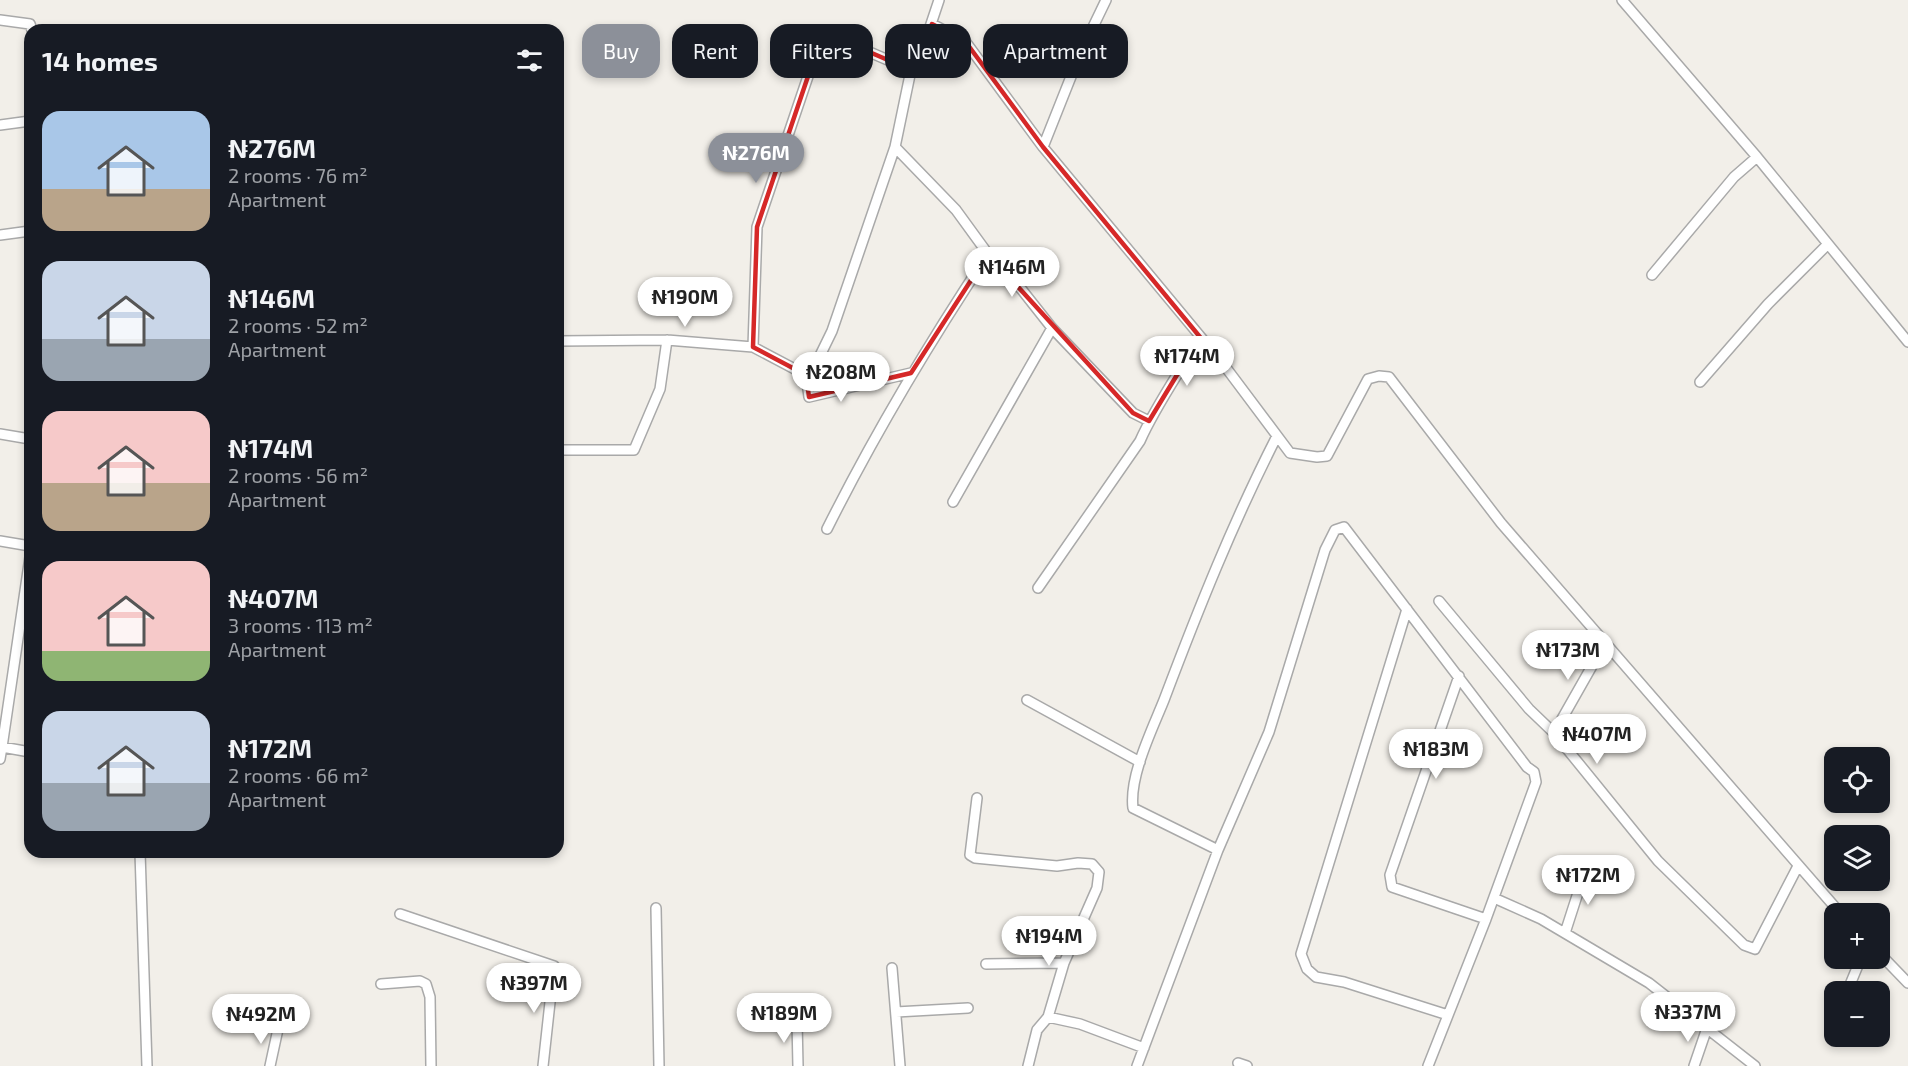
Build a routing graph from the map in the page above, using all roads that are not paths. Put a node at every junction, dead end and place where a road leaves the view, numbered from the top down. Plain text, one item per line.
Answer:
1 (939, 0) edge
2 (1106, 0) edge
3 (1622, 0) edge
4 (0, 20) edge
5 (30, 24) edge
6 (932, 24) edge
7 (971, 49) edge
8 (885, 59) edge
9 (909, 78) edge
10 (24, 123) edge
11 (0, 125) edge
12 (895, 147) junction
13 (1043, 147) junction
14 (1757, 157) junction
15 (24, 231) edge
16 (3, 233) edge
17 (1828, 244) junction
18 (988, 254) junction
19 (1652, 275) dead end
20 (1052, 328) junction
21 (1200, 337) junction
22 (564, 340) edge
23 (667, 340) junction
24 (1908, 342) edge
25 (753, 347) junction
26 (911, 373) junction
27 (806, 375) junction
28 (1700, 382) dead end
29 (1149, 421) junction
30 (0, 434) edge
31 (1277, 436) junction
32 (24, 438) edge
33 (564, 450) edge
34 (953, 502) dead end
35 (827, 529) dead end
36 (0, 541) edge
37 (24, 545) edge
38 (1038, 588) dead end
39 (24, 598) edge
40 (1439, 601) dead end
41 (1407, 609) junction
42 (1605, 643) junction
43 (1459, 676) junction
44 (1027, 700) dead end
45 (1554, 734) junction
46 (2, 747) junction
47 (24, 751) edge
48 (0, 759) edge
49 (1140, 762) junction
50 (977, 798) dead end
51 (1218, 850) junction
52 (140, 858) edge
53 (1798, 866) junction
54 (1585, 871) dead end
55 (1494, 898) junction
56 (1831, 903) edge
57 (656, 908) dead end
58 (400, 914) dead end
59 (1486, 919) junction
60 (1565, 933) junction
61 (1064, 963) junction
62 (986, 964) dead end
63 (1890, 964) edge
64 (892, 968) dead end
65 (1908, 983) edge
66 (381, 984) dead end
67 (968, 1008) dead end
68 (896, 1012) junction
69 (1448, 1015) junction
70 (1048, 1017) junction
71 (797, 1021) dead end
72 (1707, 1028) junction
73 (278, 1029) dead end
74 (1143, 1048) junction
75 (147, 1066) edge
76 (270, 1066) edge
77 (431, 1066) edge
78 (543, 1066) edge
79 (659, 1066) edge
80 (798, 1066) edge
81 (900, 1066) edge
82 (1028, 1066) edge
83 (1137, 1066) edge
84 (1428, 1066) edge
85 (1694, 1066) edge
86 (1755, 1066) edge

1 - 6 street
2 - 13 street
3 - 14 street
4 - 5 street
7 - 13 street
8 - 25 street
9 - 12 street
10 - 11 street
12 - 18 street
12 - 27 street
13 - 21 street
14 - 17 street
14 - 19 street
15 - 16 street
17 - 24 street
17 - 28 street
18 - 20 street
18 - 26 street
20 - 29 street
20 - 34 street
21 - 29 street
21 - 31 street
22 - 23 street
23 - 25 street
23 - 33 street
25 - 27 street
26 - 27 street
26 - 35 street
29 - 38 street
30 - 32 street
31 - 42 street
31 - 49 street
36 - 37 street
39 - 46 street
40 - 45 street
41 - 43 street
41 - 51 street
41 - 69 street
42 - 45 street
42 - 53 street
43 - 55 street
43 - 59 street
44 - 49 street
45 - 53 street
46 - 47 street
46 - 48 street
49 - 51 street
50 - 61 street
51 - 74 street
52 - 75 street
53 - 56 street
54 - 60 street
55 - 59 street
55 - 60 street
57 - 79 street
58 - 78 street
59 - 69 street
60 - 72 street
61 - 62 street
61 - 70 street
63 - 65 street
64 - 68 street
66 - 77 street
67 - 68 street
68 - 81 street
69 - 84 street
70 - 74 street
70 - 82 street
71 - 80 street
72 - 85 street
72 - 86 street
73 - 76 street
74 - 83 street

